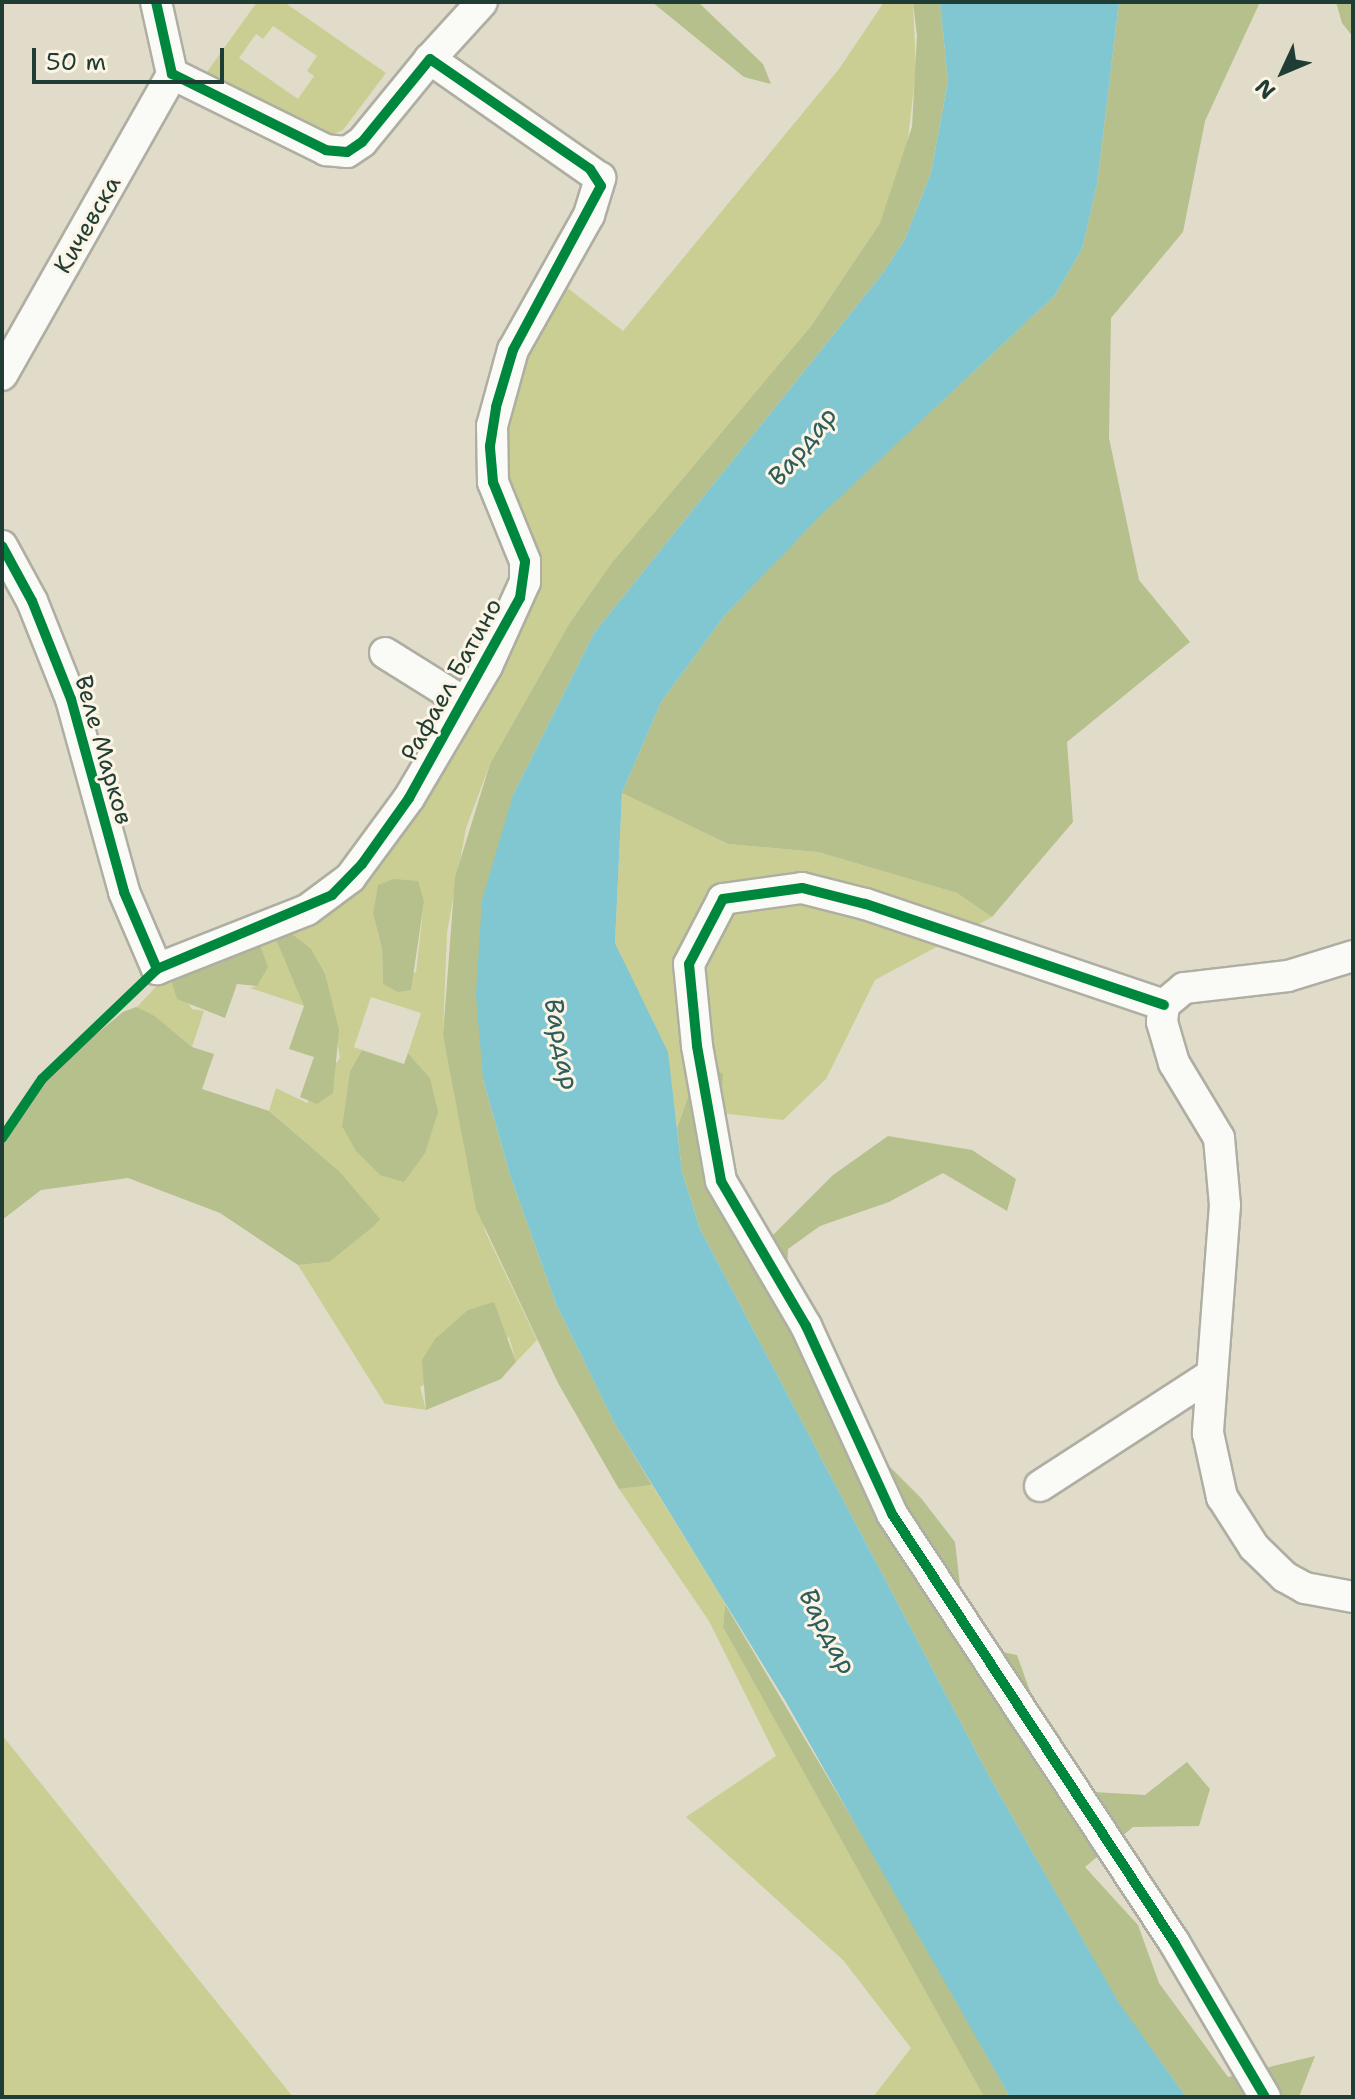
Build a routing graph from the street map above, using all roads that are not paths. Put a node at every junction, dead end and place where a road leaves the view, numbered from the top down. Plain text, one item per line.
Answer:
1 (482, 2) edge
2 (159, 5) edge
3 (430, 59) junction
4 (172, 74) junction
5 (2, 375) edge
6 (2, 546) edge
7 (385, 653) dead end
8 (465, 703) junction
9 (1353, 956) edge
10 (157, 969) joint
11 (1164, 1005) junction
12 (1211, 1375) junction
13 (1040, 1486) dead end
14 (1353, 1597) edge
15 (1265, 2097) edge

1 - 3 street
2 - 4 street
3 - 4 street
3 - 8 street, Рафаел Батино
4 - 5 street, Кичевска
6 - 10 street, Веле Марков
7 - 8 street
8 - 10 street, Рафаел Батино
9 - 11 street
11 - 12 street
11 - 15 street
12 - 13 street
12 - 14 street

